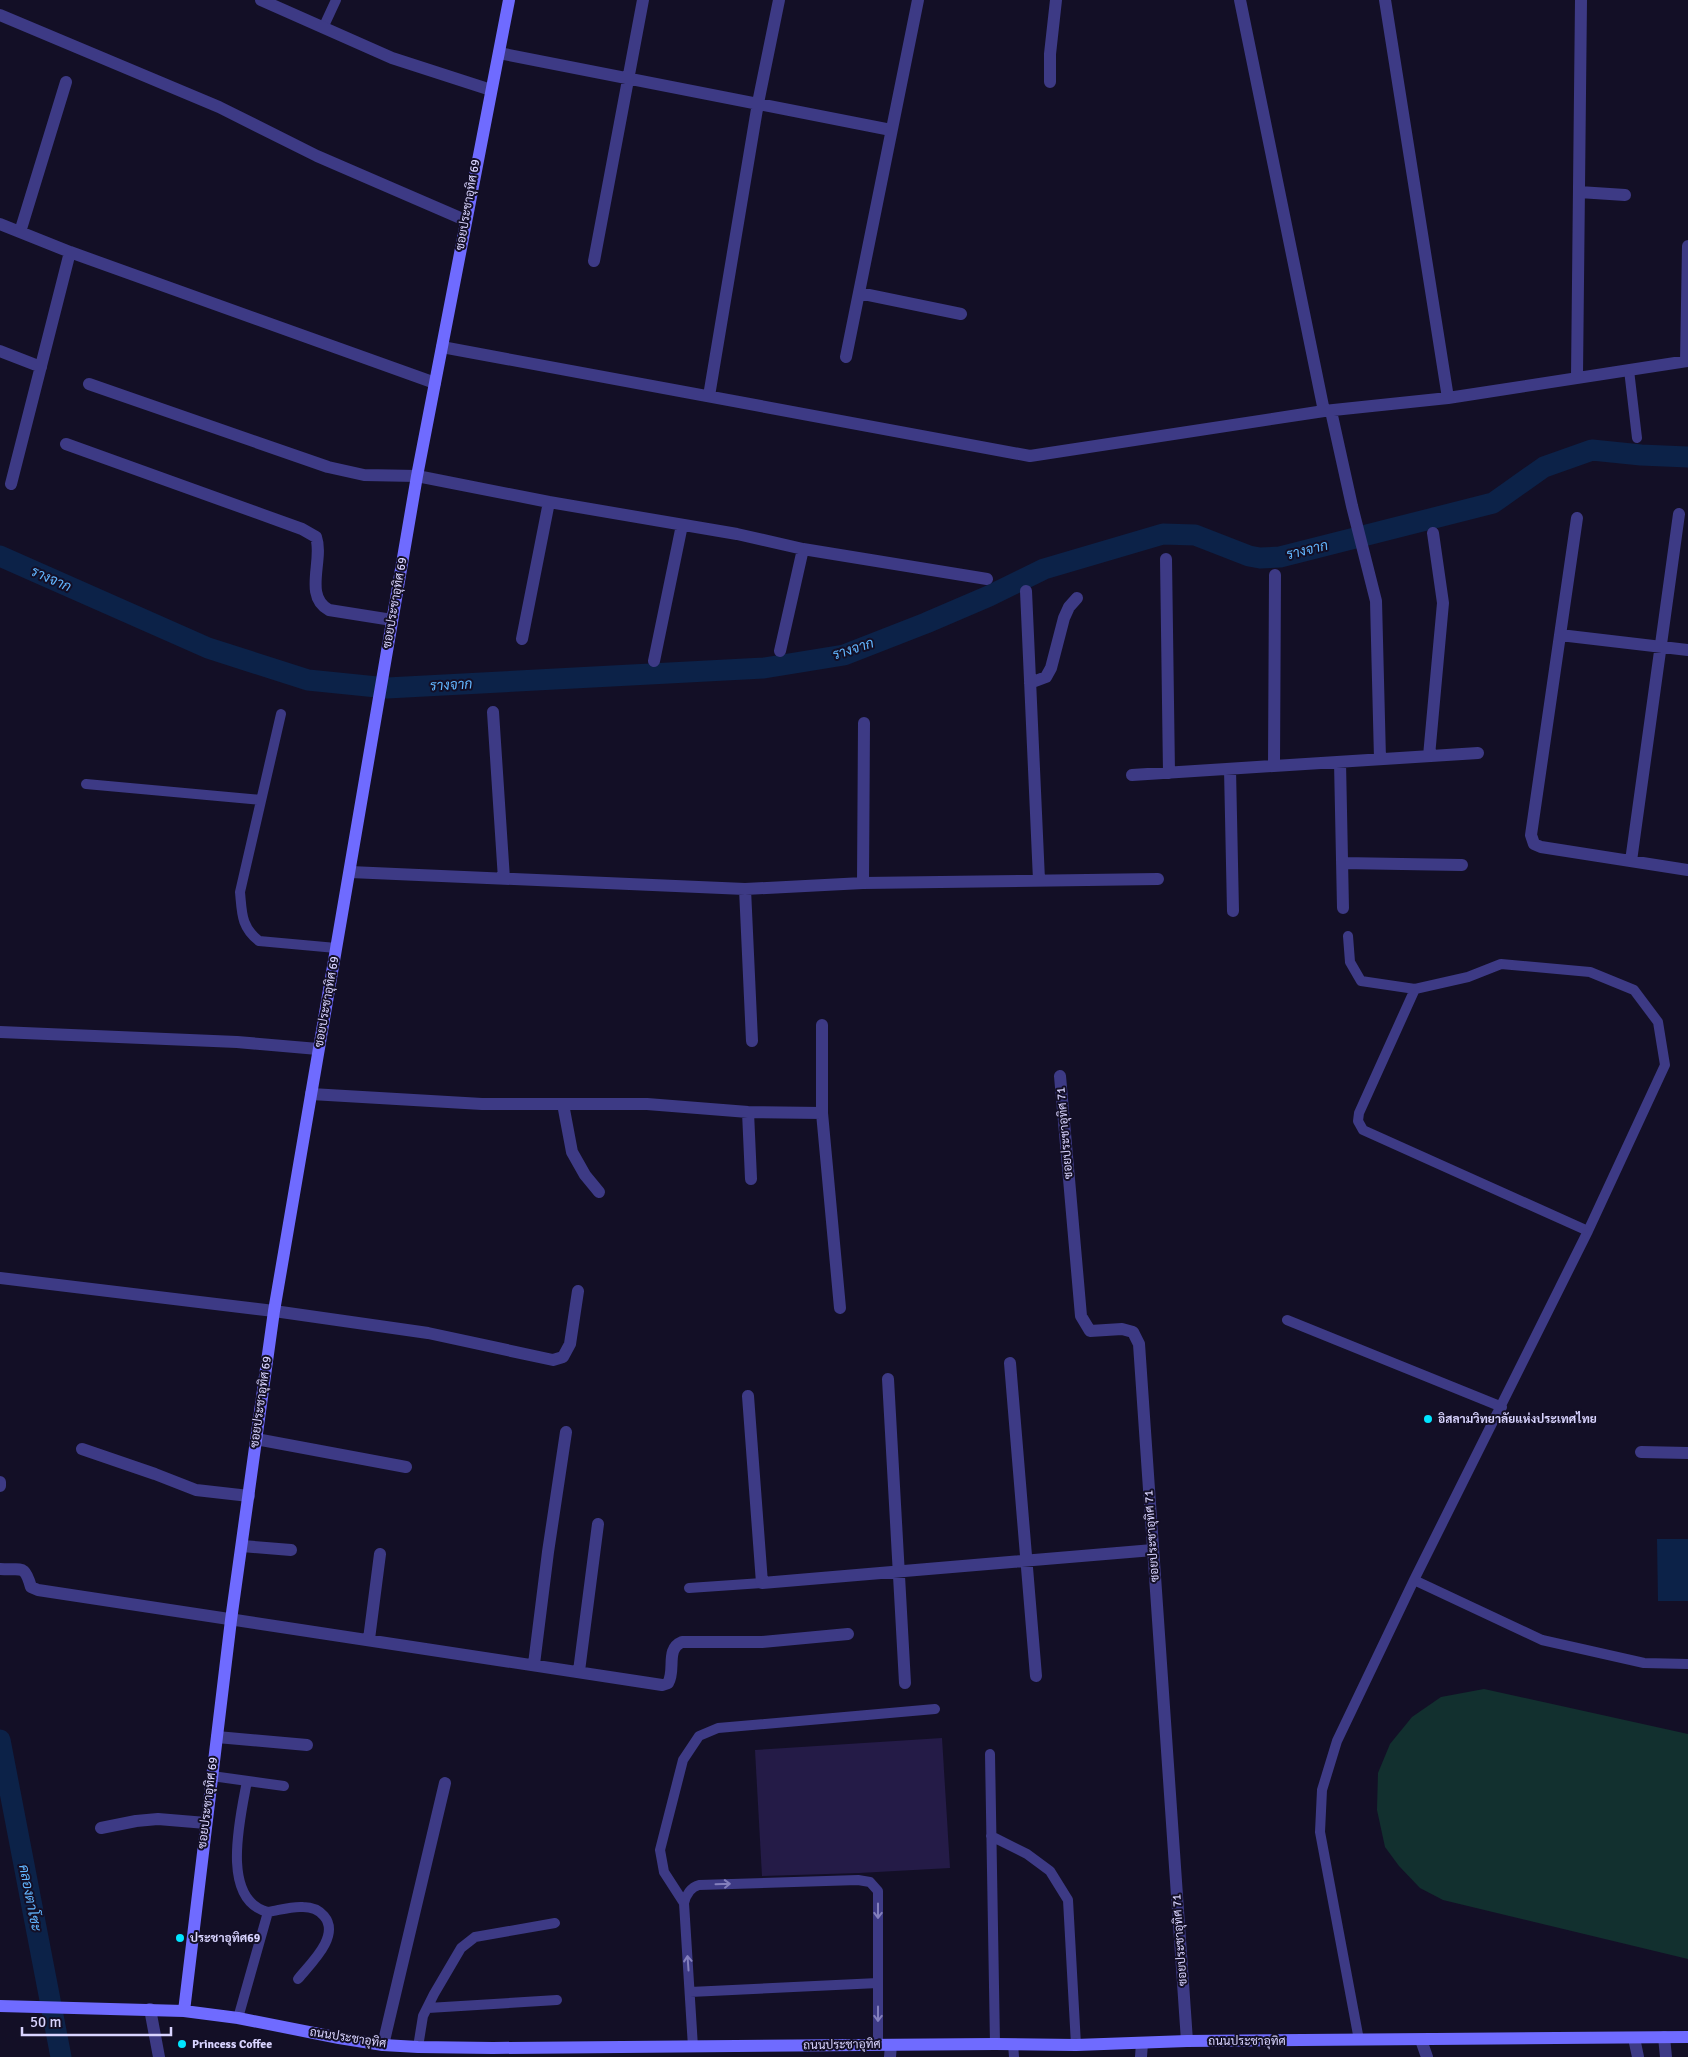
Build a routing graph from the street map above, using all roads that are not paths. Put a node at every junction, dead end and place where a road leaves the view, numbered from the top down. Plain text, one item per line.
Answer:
1 (260, 0) edge
2 (336, 0) edge
3 (509, 0) edge
4 (643, 0) edge
5 (779, 0) edge
6 (918, 0) edge
7 (1056, 0) edge
8 (1240, 0) edge
9 (1385, 0) edge
10 (1581, 0) edge
11 (0, 15) edge
12 (323, 28) junction
13 (499, 53) junction
14 (628, 77) junction
15 (66, 82) dead end
16 (1050, 82) dead end
17 (491, 90) junction
18 (758, 103) junction
19 (891, 130) junction
20 (1579, 192) junction
21 (1625, 195) dead end
22 (466, 220) junction
23 (0, 224) edge
24 (20, 232) junction
25 (1688, 246) edge
26 (70, 252) junction
27 (594, 261) dead end
28 (859, 293) junction
29 (961, 314) dead end
30 (442, 347) junction
31 (0, 351) edge
32 (846, 357) dead end
33 (1687, 361) edge
34 (41, 367) junction
35 (1629, 370) junction
36 (1577, 376) junction
37 (435, 383) junction
38 (89, 384) dead end
39 (709, 396) junction
40 (1448, 398) junction
41 (1328, 411) junction
42 (1637, 438) dead end
43 (66, 444) dead end
44 (417, 476) junction
45 (11, 484) dead end
46 (549, 502) junction
47 (1679, 514) dead end
48 (1577, 518) dead end
49 (682, 525) junction
50 (1433, 533) dead end
51 (803, 549) junction
52 (1166, 559) dead end
53 (1275, 576) dead end
54 (986, 580) dead end
55 (1026, 591) dead end
56 (1077, 598) dead end
57 (392, 620) junction
58 (1560, 635) junction
59 (522, 639) dead end
60 (1661, 647) junction
61 (1688, 650) edge
62 (780, 651) dead end
63 (654, 661) dead end
64 (1030, 683) junction
65 (493, 712) dead end
66 (281, 714) dead end
67 (864, 723) dead end
68 (1478, 753) dead end
69 (1429, 756) junction
70 (1380, 759) junction
71 (1340, 762) junction
72 (1274, 766) junction
73 (1230, 769) junction
74 (1169, 773) junction
75 (1132, 775) dead end
76 (86, 784) dead end
77 (261, 800) junction
78 (1631, 861) junction
79 (1342, 862) junction
80 (1462, 865) dead end
81 (1688, 870) edge
82 (350, 872) junction
83 (1158, 878) dead end
84 (504, 879) junction
85 (1039, 880) junction
86 (862, 883) junction
87 (745, 889) junction
88 (1343, 908) dead end
89 (1233, 911) dead end
90 (1348, 936) dead end
91 (336, 948) junction
92 (1414, 989) junction
93 (822, 1025) dead end
94 (0, 1032) edge
95 (752, 1041) dead end
96 (318, 1049) junction
97 (1060, 1076) dead end
98 (311, 1094) junction
99 (563, 1104) junction
100 (748, 1112) junction
101 (822, 1113) junction
102 (751, 1179) dead end
103 (599, 1192) dead end
104 (1588, 1232) junction
105 (0, 1278) edge
106 (578, 1291) dead end
107 (840, 1308) dead end
108 (274, 1311) junction
109 (1287, 1320) dead end
110 (1010, 1363) dead end
111 (888, 1379) dead end
112 (748, 1396) dead end
113 (1502, 1407) junction
114 (566, 1432) dead end
115 (256, 1439) junction
116 (82, 1449) dead end
117 (1641, 1452) dead end
118 (1688, 1453) edge
119 (406, 1467) dead end
120 (0, 1482) edge
121 (0, 1486) edge
122 (249, 1496) junction
123 (598, 1524) dead end
124 (242, 1546) junction
125 (291, 1550) dead end
126 (1153, 1550) junction
127 (380, 1554) dead end
128 (1026, 1562) junction
129 (0, 1569) edge
130 (899, 1571) junction
131 (1414, 1580) junction
132 (762, 1583) junction
133 (689, 1588) dead end
134 (231, 1620) junction
135 (848, 1634) dead end
136 (369, 1639) junction
137 (534, 1664) junction
138 (1688, 1664) edge
139 (579, 1672) junction
140 (1036, 1676) dead end
141 (906, 1683) dead end
142 (935, 1709) dead end
143 (217, 1736) junction
144 (307, 1745) dead end
145 (990, 1754) dead end
146 (212, 1776) junction
147 (248, 1781) junction
148 (445, 1783) dead end
149 (284, 1786) dead end
150 (206, 1822) junction
151 (101, 1828) dead end
152 (991, 1836) junction
153 (684, 1903) junction
154 (268, 1912) junction
155 (555, 1923) dead end
156 (298, 1980) dead end
157 (878, 1983) junction
158 (690, 1992) junction
159 (557, 2000) dead end
160 (0, 2006) edge
161 (428, 2008) junction
162 (150, 2009) junction
163 (184, 2011) junction
164 (238, 2018) junction
165 (1664, 2037) junction
166 (1688, 2037) edge
167 (1634, 2038) junction
168 (1360, 2040) junction
169 (1421, 2040) junction
170 (1187, 2041) junction
171 (1142, 2043) junction
172 (995, 2044) junction
173 (1076, 2044) junction
174 (383, 2045) junction
175 (693, 2046) junction
176 (418, 2047) junction
177 (886, 2049) edge
178 (1013, 2051) edge
179 (652, 2052) edge
180 (159, 2057) edge
181 (1141, 2057) edge
182 (1427, 2057) edge
183 (1638, 2057) edge
184 (1666, 2057) edge

1 - 12 street
2 - 12 lane
3 - 13 street, ซอยประชาอุทิศ 69
4 - 14 street
5 - 18 street
6 - 19 street
7 - 16 street
8 - 41 street
9 - 40 street
10 - 20 street
11 - 22 street
12 - 17 street
13 - 14 street
13 - 17 street, ซอยประชาอุทิศ 69
14 - 18 street
14 - 27 street
15 - 24 street
17 - 22 street, ซอยประชาอุทิศ 69
18 - 19 street
18 - 39 street
19 - 28 street
20 - 21 street
20 - 36 street
22 - 30 street, ซอยประชาอุทิศ 69
23 - 24 street
24 - 26 street
25 - 33 street
26 - 34 street
26 - 37 street
28 - 29 street
28 - 32 street
30 - 37 street, ซอยประชาอุทิศ 69
30 - 39 street
31 - 34 street
33 - 35 street
34 - 45 street
35 - 36 street
35 - 42 lane
36 - 40 street
37 - 44 street, ซอยประชาอุทิศ 69
38 - 44 street
39 - 41 street
40 - 41 street
41 - 70 street
43 - 57 street
44 - 46 street
44 - 57 street, ซอยประชาอุทิศ 69
46 - 49 street
46 - 59 street
47 - 60 street
48 - 58 street
49 - 51 street
49 - 63 street
50 - 69 street
51 - 54 street
51 - 62 street
52 - 74 street
53 - 72 street
55 - 64 street
56 - 64 street
57 - 82 street, ซอยประชาอุทิศ 69
58 - 60 street
58 - 78 street
60 - 61 street
60 - 78 street
64 - 85 street
65 - 84 street
66 - 77 lane
67 - 86 street
68 - 69 street
69 - 70 street
70 - 71 street
71 - 72 street
71 - 79 street
72 - 73 street
73 - 74 street
73 - 89 street
74 - 75 street
76 - 77 lane
77 - 91 lane
78 - 81 street
79 - 80 street
79 - 88 street
82 - 84 street
82 - 91 street, ซอยประชาอุทิศ 69
83 - 85 street
84 - 87 street
85 - 86 street
86 - 87 street
87 - 95 street
90 - 92 lane
91 - 96 street, ซอยประชาอุทิศ 69
92 - 104 lane
92 - 104 lane
93 - 101 street
94 - 96 street
96 - 98 street, ซอยประชาอุทิศ 69
97 - 126 street, ซอยประชาอุทิศ 71
98 - 99 street
98 - 108 street, ซอยประชาอุทิศ 69
99 - 100 street
99 - 103 street
100 - 101 street
100 - 102 street
101 - 107 street
104 - 113 lane
105 - 108 street
106 - 108 street
108 - 115 street, ซอยประชาอุทิศ 69
109 - 113 lane
110 - 128 street
111 - 130 street
112 - 132 street
113 - 131 lane
114 - 137 street
115 - 119 street
115 - 122 street, ซอยประชาอุทิศ 69
116 - 122 street
117 - 118 street
120 - 121 street
122 - 124 street, ซอยประชาอุทิศ 69
123 - 139 street
124 - 125 street
124 - 134 street, ซอยประชาอุทิศ 69
126 - 128 street
126 - 170 street, ซอยประชาอุทิศ 71
127 - 136 street
128 - 130 street
128 - 140 street
129 - 134 street
130 - 132 street
130 - 141 street
131 - 138 lane
131 - 168 lane
132 - 133 lane
134 - 136 street
134 - 143 street, ซอยประชาอุทิศ 69
135 - 139 street
136 - 137 street
137 - 139 street
142 - 153 lane
143 - 144 street
143 - 146 street, ซอยประชาอุทิศ 69
145 - 152 lane
146 - 147 lane
146 - 150 street, ซอยประชาอุทิศ 69
147 - 149 lane
147 - 154 lane
148 - 174 street
150 - 151 street
150 - 163 street, ซอยประชาอุทิศ 69
152 - 172 lane
152 - 173 lane
153 -> 157 lane
158 -> 153 lane
154 - 156 lane
154 - 164 lane
155 - 161 lane
157 - 158 lane
157 -> 177 lane
158 - 175 lane
159 - 161 lane
160 - 162 street, ถนนประชาอุทิศ
161 - 176 lane
162 - 163 street, ถนนประชาอุทิศ
162 - 180 street
163 - 164 street, ถนนประชาอุทิศ
164 - 174 street, ถนนประชาอุทิศ
165 - 166 street, ถนนประชาอุทิศ
165 - 167 street, ถนนประชาอุทิศ
165 - 184 street
167 - 169 street, ถนนประชาอุทิศ
167 - 183 street
168 - 169 street, ถนนประชาอุทิศ
168 - 170 street, ถนนประชาอุทิศ
169 - 182 street
170 - 171 street, ถนนประชาอุทิศ
171 - 173 street, ถนนประชาอุทิศ
171 - 181 street
172 - 177 street, ถนนประชาอุทิศ
172 - 178 street, ถนนประชาอุทิศ
173 - 178 street, ถนนประชาอุทิศ
174 - 176 street, ถนนประชาอุทิศ
175 - 177 street, ถนนประชาอุทิศ
175 - 179 street, ถนนประชาอุทิศ
176 - 179 street, ถนนประชาอุทิศ

